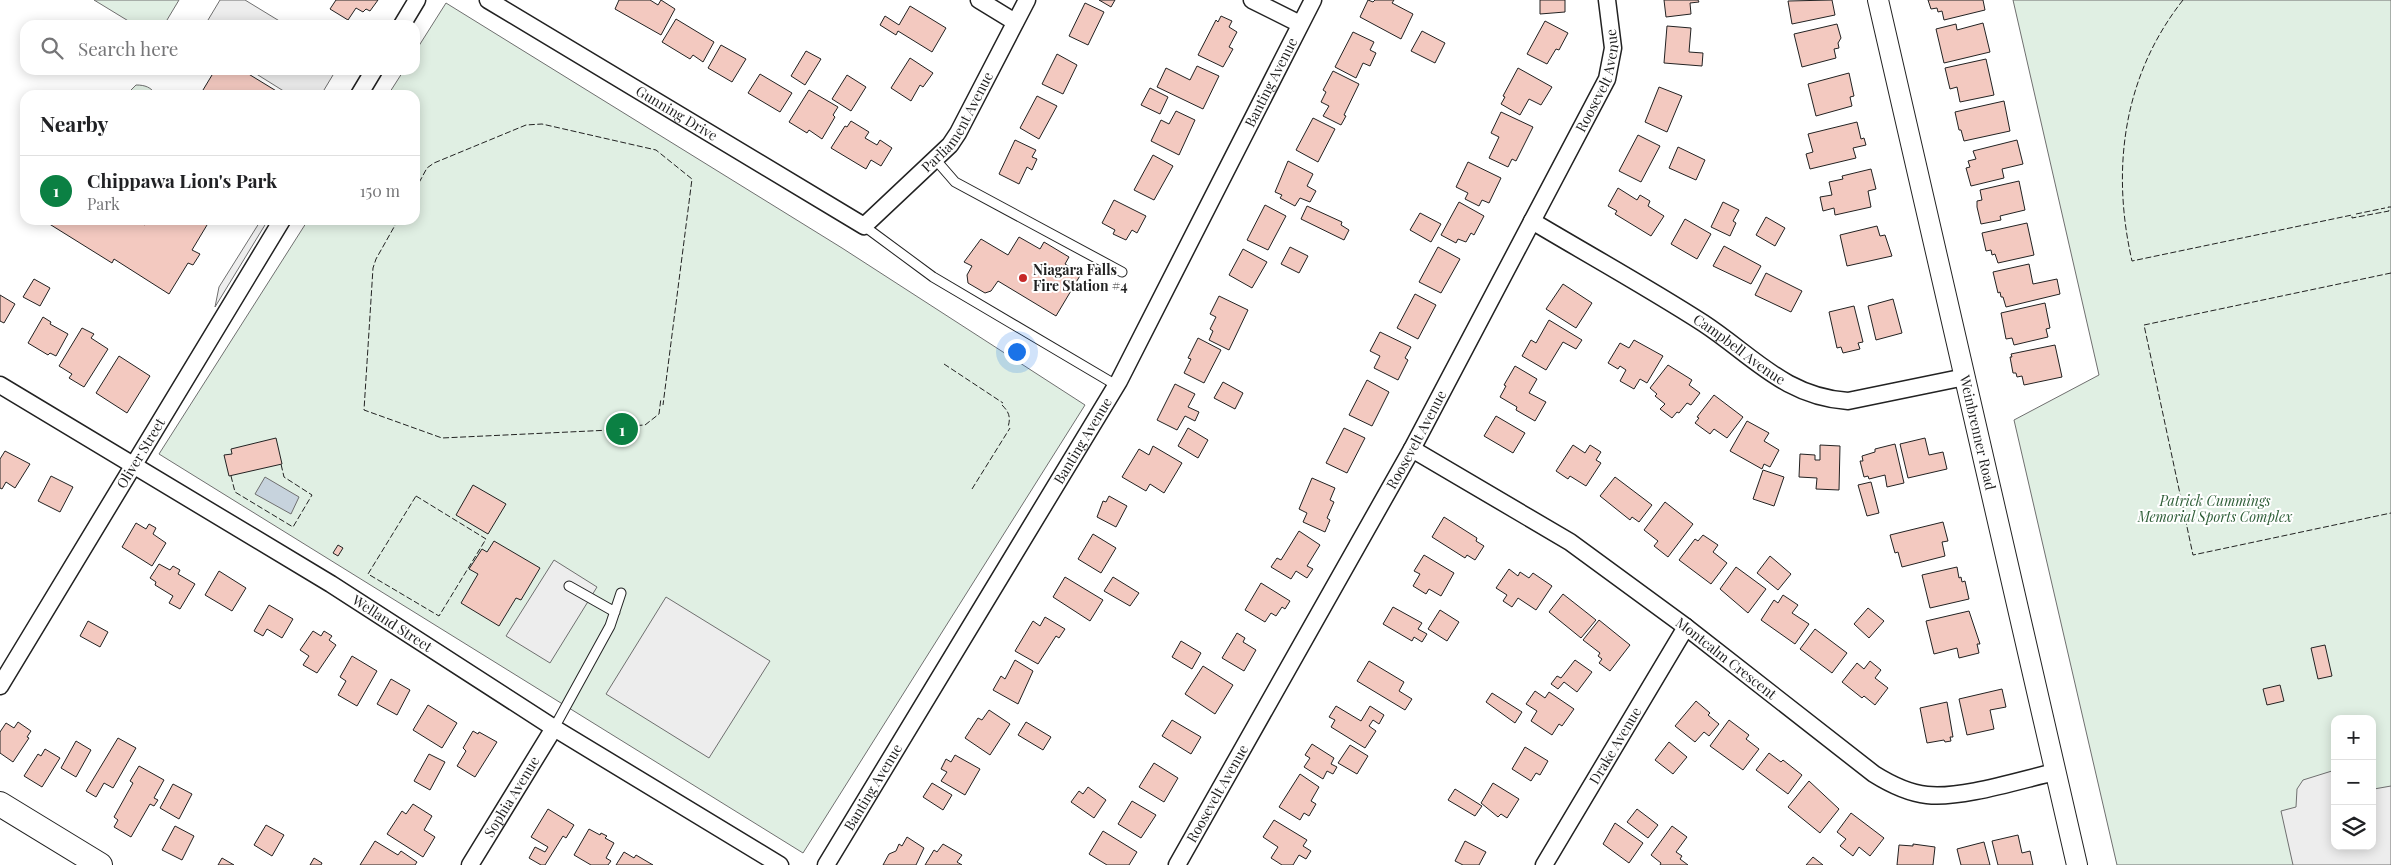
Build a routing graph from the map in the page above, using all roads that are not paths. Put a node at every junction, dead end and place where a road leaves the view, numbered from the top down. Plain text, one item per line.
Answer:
1 (417, 0) edge
2 (488, 0) edge
3 (978, 0) edge
4 (1027, 0) edge
5 (1252, 0) edge
6 (1313, 0) edge
7 (1607, 0) edge
8 (1878, 0) edge
9 (405, 20) edge
10 (1015, 22) junction
11 (1300, 24) junction
12 (371, 75) edge
13 (362, 90) edge
14 (935, 159) junction
15 (1532, 220) junction
16 (279, 225) edge
17 (864, 226) junction
18 (1122, 272) dead end
19 (1965, 377) junction
20 (0, 385) edge
21 (1116, 385) junction
22 (1412, 449) junction
23 (133, 464) junction
24 (568, 586) dead end
25 (621, 593) dead end
26 (615, 612) junction
27 (1686, 627) junction
28 (0, 686) edge
29 (554, 728) junction
30 (2056, 772) junction
31 (0, 804) edge
32 (100, 865) edge
33 (470, 865) edge
34 (780, 865) edge
35 (826, 865) edge
36 (1177, 865) edge
37 (1544, 865) edge
38 (2077, 865) edge

1 - 9 street
2 - 17 street, Gunning Drive
3 - 10 street
4 - 10 street, Parliament Avenue
5 - 11 street
6 - 11 street, Banting Avenue
7 - 15 street, Roosevelt Avenue
8 - 19 street, Weinbrenner Road
10 - 14 street, Parliament Avenue
11 - 21 street, Banting Avenue
12 - 13 street
14 - 17 street, Parliament Avenue
14 - 18 lane
15 - 19 street, Campbell Avenue
15 - 22 street, Roosevelt Avenue
16 - 23 street, Oliver Street
17 - 21 lane
19 - 30 street, Weinbrenner Road
20 - 23 street, Welland Street
21 - 35 street, Banting Avenue
22 - 27 street, Montcalm Crescent
22 - 36 street, Roosevelt Avenue
23 - 28 street, Oliver Street
23 - 29 street, Welland Street
24 - 26 lane
25 - 26 lane
26 - 29 lane
27 - 30 street, Montcalm Crescent
27 - 37 street, Drake Avenue
29 - 33 street, Sophia Avenue
29 - 34 street, Welland Street
30 - 38 street, Weinbrenner Road
31 - 32 main road

